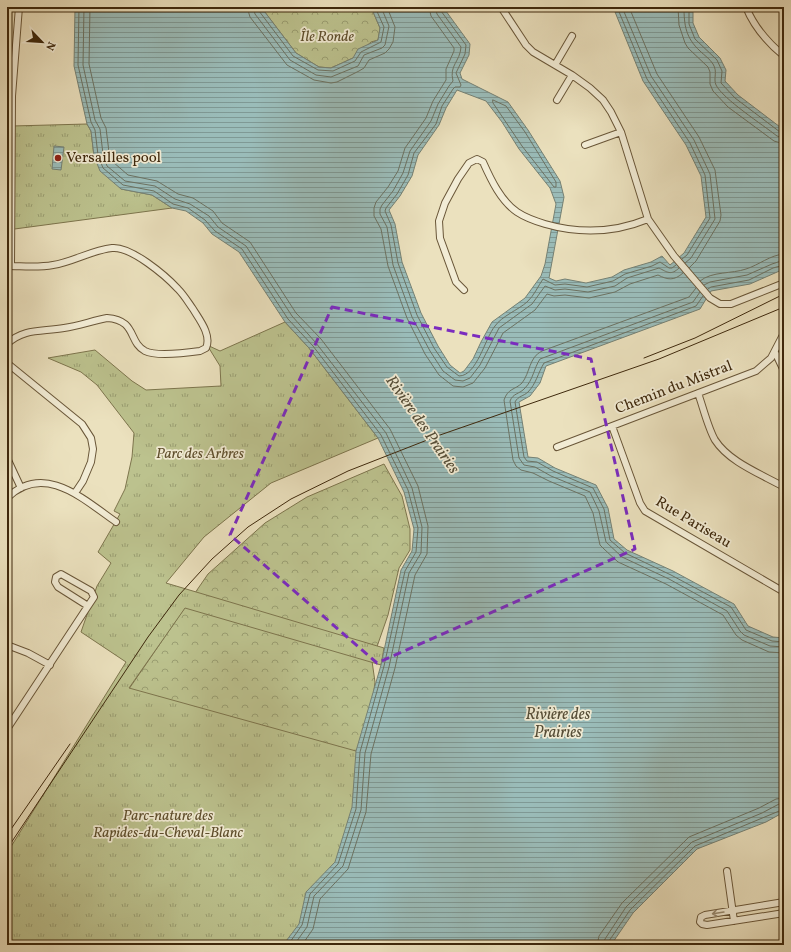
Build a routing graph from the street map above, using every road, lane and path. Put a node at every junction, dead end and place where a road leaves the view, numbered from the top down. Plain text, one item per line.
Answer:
1 (19, 7) edge
2 (501, 7) edge
3 (746, 7) edge
4 (572, 36) dead end
5 (784, 56) edge
6 (555, 65) junction
7 (572, 75) junction
8 (557, 100) dead end
9 (620, 132) junction
10 (585, 145) dead end
11 (9, 184) edge
12 (648, 219) junction
13 (9, 266) edge
14 (784, 283) edge
15 (464, 290) dead end
16 (784, 333) edge
17 (7, 344) edge
18 (775, 352) junction
19 (7, 363) edge
20 (784, 371) edge
21 (698, 393) junction
22 (612, 426) junction
23 (557, 447) dead end
24 (7, 458) edge
25 (784, 487) edge
26 (21, 488) junction
27 (74, 493) junction
28 (7, 498) edge
29 (116, 522) dead end
30 (784, 592) edge
31 (88, 606) junction
32 (7, 645) edge
33 (50, 665) junction
34 (7, 729) edge
35 (727, 871) dead end
36 (784, 902) edge
37 (733, 911) junction
38 (784, 913) edge
39 (734, 921) junction

1 - 11 street
2 - 6 street
3 - 5 street
4 - 6 street
6 - 7 street
7 - 8 street
7 - 9 street
9 - 10 street
9 - 12 street
11 - 13 street
12 - 14 street
12 - 15 street
13 - 17 street
16 - 18 street, Chemin du Mistral
18 - 20 street
18 - 21 street, Chemin du Mistral
19 - 27 street
21 - 22 street, Chemin du Mistral
21 - 25 street
22 - 23 street, Chemin du Mistral
22 - 30 street, Rue Pariseau
24 - 26 street
26 - 27 street
26 - 28 street
27 - 29 street
31 - 31 street
31 - 33 street
32 - 33 street
33 - 34 street
35 - 37 street
36 - 37 street
37 - 39 street
37 -> 39 street
38 - 39 street

